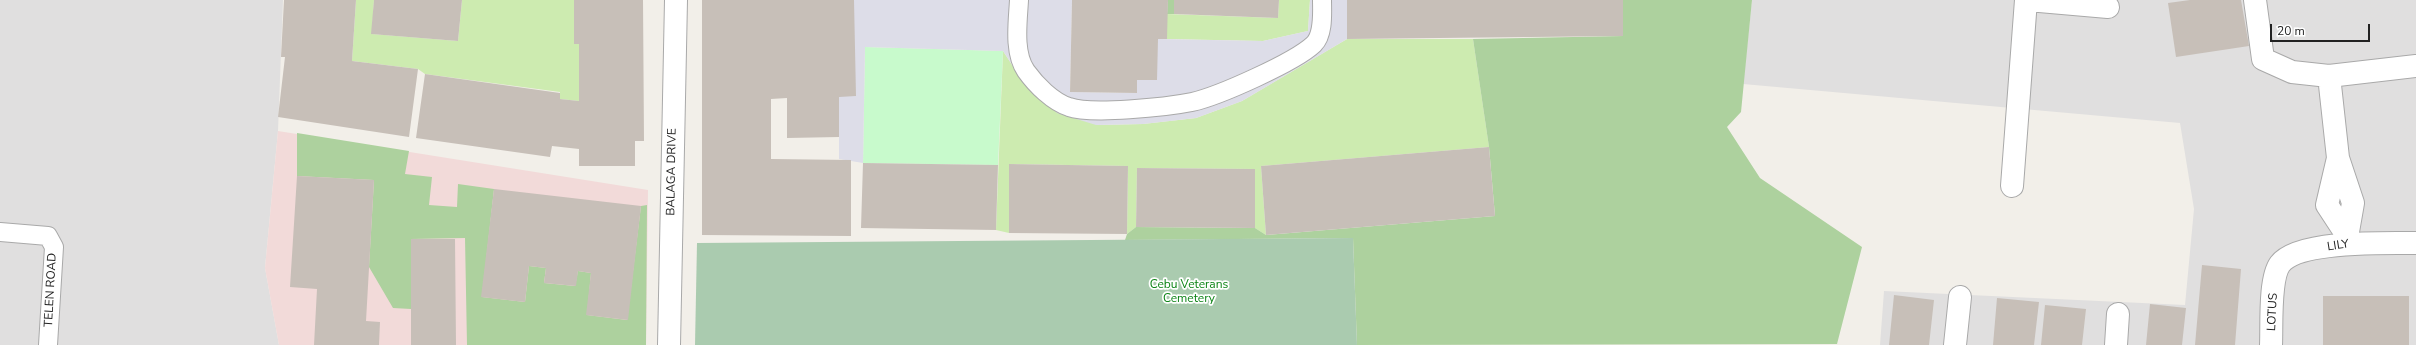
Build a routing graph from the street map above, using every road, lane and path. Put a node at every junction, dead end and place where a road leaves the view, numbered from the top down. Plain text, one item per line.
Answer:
1 (676, 0) edge
2 (1019, 0) edge
3 (1322, 0) edge
4 (2027, 0) edge
5 (2255, 0) edge
6 (2108, 7) dead end
7 (2416, 66) edge
8 (2329, 76) junction
9 (2012, 186) dead end
10 (0, 232) edge
11 (2346, 238) junction
12 (2416, 243) edge
13 (2274, 279) joint
14 (1960, 297) dead end
15 (2118, 314) dead end
16 (48, 345) edge
17 (669, 345) edge
18 (1955, 345) edge
19 (2116, 345) edge
20 (2271, 345) edge

1 - 17 street, BALAGA DRIVE
2 - 3 lane
4 - 6 street
4 - 9 street
5 - 8 street
7 - 8 street
8 - 11 street
10 - 16 lane, TELEN ROAD
11 - 12 street, LILY
11 - 13 street, LILY
13 - 20 street, LOTUS
14 - 18 street
15 - 19 street

